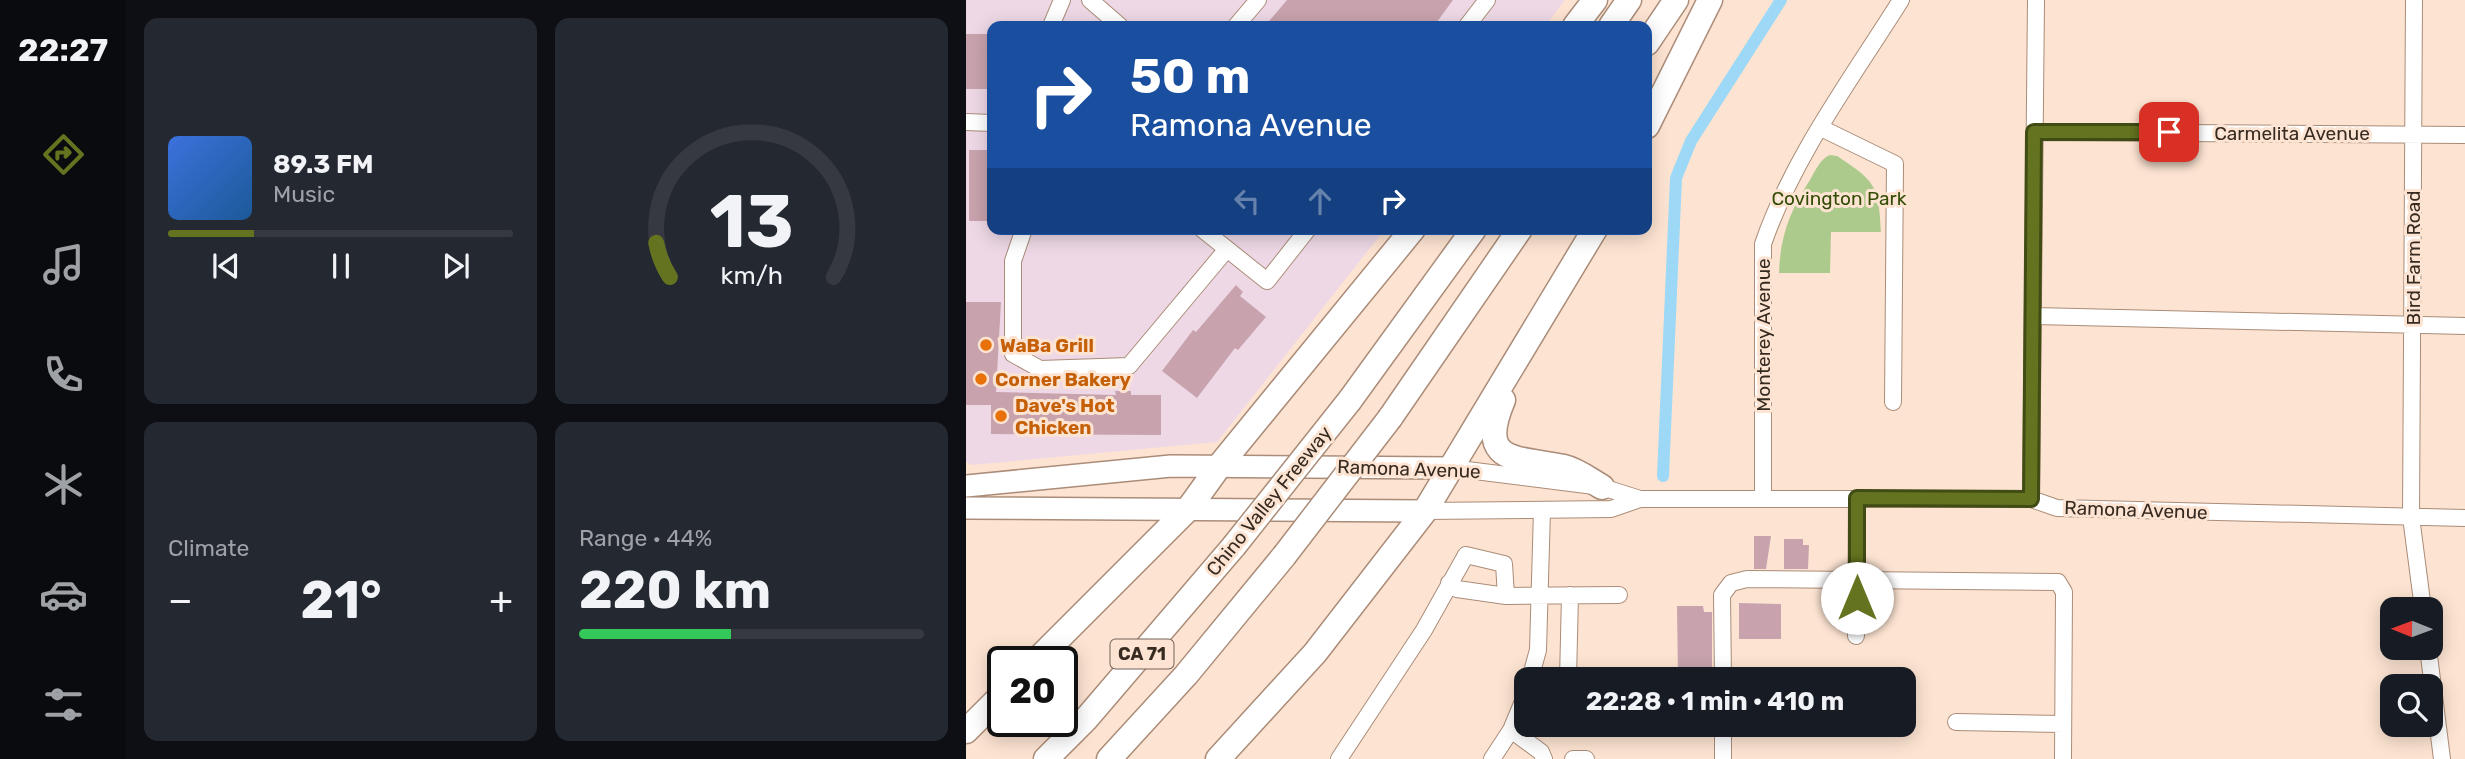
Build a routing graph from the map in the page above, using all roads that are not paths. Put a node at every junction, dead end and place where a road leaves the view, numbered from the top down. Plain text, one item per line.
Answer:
1 (1062, 0) edge
2 (1258, 0) edge
3 (1488, 0) edge
4 (1595, 0) edge
5 (1629, 0) edge
6 (1676, 0) edge
7 (1710, 0) edge
8 (1901, 0) edge
9 (2036, 0) edge
10 (2414, 0) edge
11 (1093, 1) edge
12 (1053, 21) edge
13 (1115, 21) edge
14 (1241, 21) edge
15 (1471, 21) edge
16 (1578, 21) edge
17 (1614, 21) edge
18 (1652, 36) edge
19 (1652, 115) edge
20 (966, 122) edge
21 (987, 123) edge
22 (1821, 128) junction
23 (2034, 132) junction
24 (2413, 133) junction
25 (2465, 135) edge
26 (1022, 235) edge
27 (1210, 235) edge
28 (1303, 235) edge
29 (1408, 235) edge
30 (1470, 235) edge
31 (1516, 235) edge
32 (1591, 235) edge
33 (1227, 249) junction
34 (2035, 316) junction
35 (2412, 326) junction
36 (2465, 326) edge
37 (1526, 346) junction
38 (1893, 401) dead end
39 (1220, 465) junction
40 (1451, 468) junction
41 (2031, 474) junction
42 (966, 486) edge
43 (1602, 487) junction
44 (1763, 497) junction
45 (1857, 498) junction
46 (1640, 499) junction
47 (1984, 499) junction
48 (2031, 499) junction
49 (966, 508) edge
50 (1189, 508) junction
51 (1542, 510) junction
52 (1425, 511) junction
53 (2411, 517) junction
54 (2465, 518) edge
55 (1857, 579) junction
56 (1449, 583) junction
57 (1570, 595) junction
58 (1619, 595) dead end
59 (1506, 596) junction
60 (1540, 596) junction
61 (2421, 597) edge
62 (1856, 636) dead end
63 (1051, 646) edge
64 (2430, 660) edge
65 (1533, 667) edge
66 (1568, 667) edge
67 (1723, 667) edge
68 (987, 710) edge
69 (1956, 722) dead end
70 (1514, 723) edge
71 (2063, 724) junction
72 (1511, 730) junction
73 (966, 731) edge
74 (1723, 737) edge
75 (1046, 759) edge
76 (1109, 759) edge
77 (1218, 759) edge
78 (1339, 759) edge
79 (1492, 759) edge
80 (1544, 759) edge
81 (1573, 759) edge
82 (1586, 759) edge
83 (1723, 759) edge
84 (2063, 759) edge
85 (2442, 759) edge

1 - 12 street
2 - 14 street
3 - 15 street
4 - 16 highway
5 - 17 highway
6 - 18 highway
7 - 19 highway
8 - 22 street, Monterey Avenue
9 - 23 street
10 - 24 street, Bird Farm Road
11 - 13 street
20 - 21 street
22 - 38 street
22 - 44 street, Monterey Avenue
23 - 24 street, Carmelita Avenue
23 - 34 street
24 - 25 street, Carmelita Avenue
24 - 35 street, Bird Farm Road
26 - 33 street
27 - 33 street
28 - 33 street
29 - 39 highway
30 - 75 highway, Chino Valley Freeway / CA 71, bridge
31 - 76 highway, CA 71, bridge
32 - 37 highway
34 - 35 street
34 - 41 street
35 - 36 street
35 - 53 street, Bird Farm Road
37 - 40 highway
37 - 43 highway
39 - 40 main road, Ramona Avenue
39 - 42 main road, Ramona Avenue
39 - 50 highway
40 - 43 street, Ramona Avenue
40 - 52 highway
41 - 47 street
41 - 48 street
43 - 46 street, Ramona Avenue
44 - 45 street, Ramona Avenue
44 - 46 street, Ramona Avenue
45 - 47 street, Ramona Avenue
45 - 55 street
46 - 51 street, Ramona Avenue
47 - 48 street, Ramona Avenue
48 - 53 street, Ramona Avenue
49 - 50 main road, Ramona Avenue
50 - 52 main road, Ramona Avenue
50 - 63 highway
51 - 52 street, Ramona Avenue
51 - 60 street
52 - 77 highway
53 - 54 street, Ramona Avenue
53 - 61 street, Bird Farm Road
55 - 62 street
55 - 67 street
55 - 71 street
56 - 59 street
56 - 59 street
56 - 78 street
57 - 58 street
57 - 60 street
57 - 66 street
59 - 60 street
60 - 65 street
64 - 85 street
68 - 73 highway
69 - 71 street
70 - 72 street
71 - 84 street
72 - 79 street
72 - 80 street
74 - 83 street
81 - 82 street

